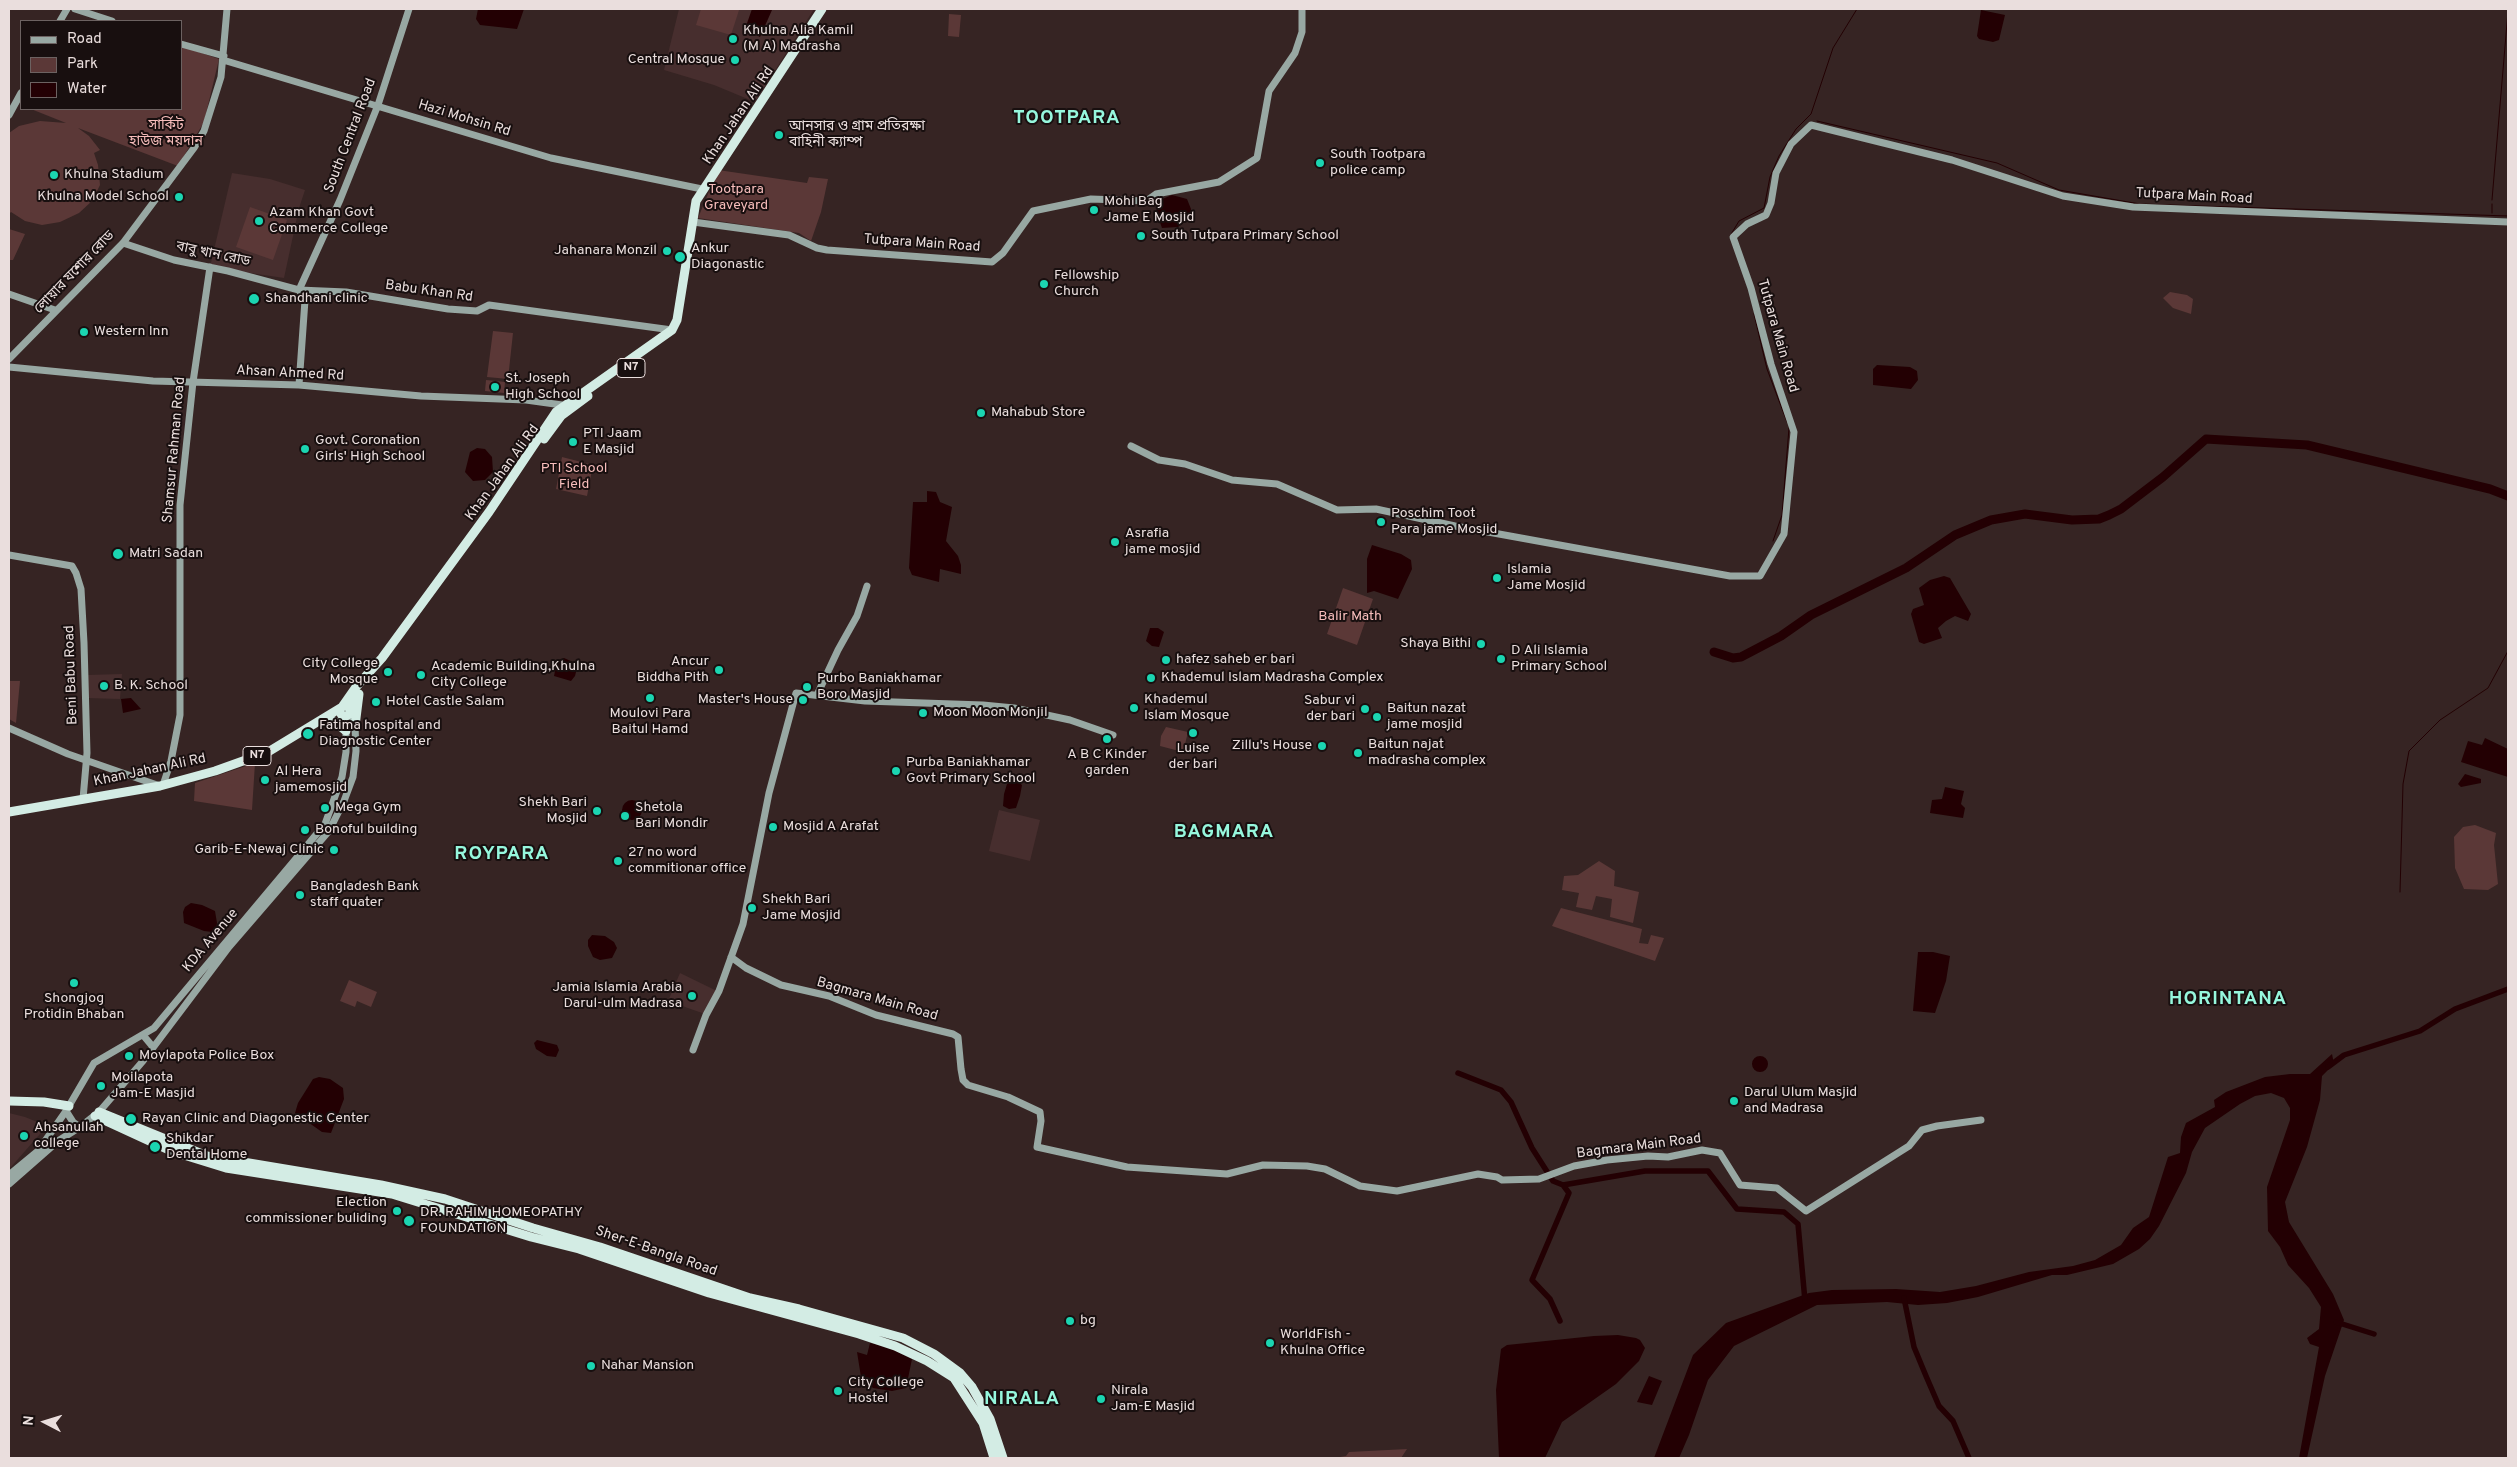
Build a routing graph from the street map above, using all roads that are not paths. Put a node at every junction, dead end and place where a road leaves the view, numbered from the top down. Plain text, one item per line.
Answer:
1 (67, 9) edge
2 (75, 9) edge
3 (227, 9) edge
4 (409, 9) edge
5 (822, 9) edge
6 (828, 9) edge
7 (1302, 9) edge
8 (61, 20) edge
9 (109, 20) edge
10 (182, 44) edge
11 (223, 58) junction
12 (20, 95) edge
13 (378, 105) junction
14 (9, 113) edge
15 (702, 189) junction
16 (694, 222) junction
17 (2508, 222) edge
18 (123, 243) junction
19 (210, 267) junction
20 (299, 290) junction
21 (9, 294) edge
22 (55, 310) junction
23 (672, 330) junction
24 (9, 360) edge
25 (9, 367) edge
26 (193, 382) junction
27 (300, 385) junction
28 (565, 408) junction
29 (1131, 446) dead end
30 (9, 555) edge
31 (867, 586) dead end
32 (358, 688) junction
33 (817, 695) junction
34 (346, 709) junction
35 (324, 718) junction
36 (355, 726) junction
37 (9, 728) edge
38 (346, 731) junction
39 (1113, 735) dead end
40 (85, 760) junction
41 (162, 785) junction
42 (83, 799) junction
43 (9, 812) edge
44 (731, 957) junction
45 (143, 1035) junction
46 (153, 1047) junction
47 (694, 1050) dead end
48 (9, 1101) edge
49 (67, 1109) junction
50 (97, 1114) junction
51 (1981, 1120) dead end
52 (80, 1126) junction
53 (9, 1175) edge
54 (9, 1184) edge
55 (986, 1421) junction
56 (994, 1458) edge
57 (1003, 1458) edge

1 - 8 street
2 - 9 street
3 - 11 street, লোয়ার যশোর রোড
4 - 13 street, South Central Road
5 - 15 highway, Khan Jahan Ali Rd / N7
6 - 16 highway, Khan Jahan Ali Rd / N7
7 - 16 street, Tutpara Main Road
10 - 11 street, Hazi Mohsin Rd
11 - 13 street, Hazi Mohsin Rd
11 - 18 street, লোয়ার যশোর রোড
12 - 14 street
13 - 15 street, Hazi Mohsin Rd
13 - 20 street, South Central Road
15 - 16 highway, Khan Jahan Ali Rd / N7
16 - 23 highway, Khan Jahan Ali Rd / N7
16 - 28 highway, Khan Jahan Ali Rd / N7
17 - 29 street, Tutpara Main Road
18 - 19 street, বাবু খান রোড
18 - 22 street, লোয়ার যশোর রোড
19 - 20 street, বাবু খান রোড
19 - 26 street, Shamsur Rahman Road
20 - 23 street, Babu Khan Rd
20 - 27 street
21 - 22 street
22 - 24 street, লোয়ার যশোর রোড
23 - 28 highway, Khan Jahan Ali Rd / N7
25 - 26 street, Ahsan Ahmed Rd
26 - 27 street, Ahsan Ahmed Rd
26 - 41 street, Shamsur Rahman Road
27 - 28 street, Ahsan Ahmed Rd
28 - 32 highway, Khan Jahan Ali Rd / N7
30 - 40 street, Beni Babu Road
31 - 33 street
32 - 34 highway, Khan Jahan Ali Rd
32 - 36 highway
33 - 39 street
33 - 44 street
34 - 35 highway, Khan Jahan Ali Rd / N7
34 - 36 street, KDA Avenue
34 - 38 street, KDA Avenue
35 - 38 highway
35 - 41 highway, Khan Jahan Ali Rd / N7
36 - 46 street, KDA Avenue
37 - 40 street
38 - 45 street, KDA Avenue
40 - 41 street
40 - 42 street, Beni Babu Road
41 - 42 highway, Khan Jahan Ali Rd / N7
42 - 43 highway, Khan Jahan Ali Rd / N7
44 - 47 street
44 - 51 street, Bagmara Main Road
45 - 46 street
45 - 49 street, KDA Avenue
46 - 50 street, KDA Avenue
48 - 49 highway
49 - 52 street
49 - 53 street, KDA Avenue
50 - 52 street, KDA Avenue
50 - 55 highway, Sher-E-Bangla Road
52 - 54 street
55 - 56 highway, Sher-E-Bangla Road
55 - 57 highway, Sher-E-Bangla Road

